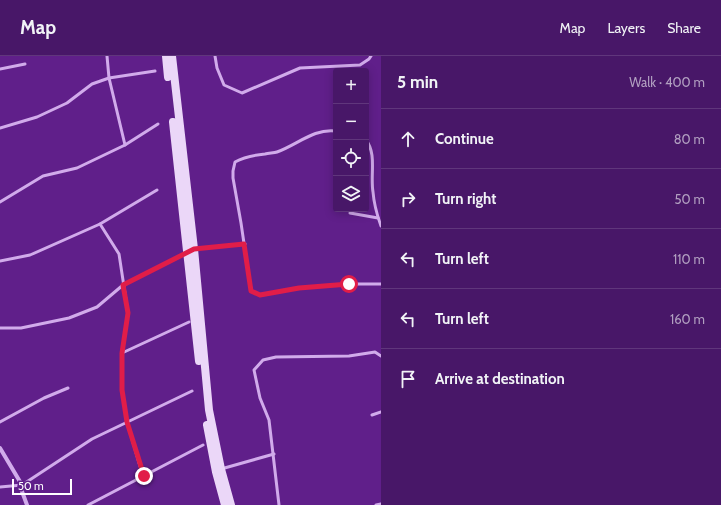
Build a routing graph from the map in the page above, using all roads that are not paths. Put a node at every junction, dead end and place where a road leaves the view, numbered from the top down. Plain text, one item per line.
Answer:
1 (107, 56) edge
2 (166, 56) edge
3 (172, 56) edge
4 (215, 56) edge
5 (371, 56) edge
6 (25, 64) dead end
7 (0, 69) edge
8 (155, 71) dead end
9 (109, 78) junction
10 (158, 124) dead end
11 (0, 128) edge
12 (333, 130) edge
13 (369, 144) edge
14 (126, 145) junction
15 (156, 190) dead end
16 (0, 202) edge
17 (350, 213) dead end
18 (378, 218) junction
19 (100, 224) junction
20 (381, 226) edge
21 (244, 244) junction
22 (190, 251) junction
23 (0, 262) edge
24 (381, 284) edge
25 (123, 285) junction
26 (189, 322) dead end
27 (0, 328) edge
28 (122, 353) junction
29 (381, 356) edge
30 (68, 388) dead end
31 (192, 391) dead end
32 (381, 412) edge
33 (372, 415) dead end
34 (0, 422) edge
35 (127, 422) junction
36 (202, 445) dead end
37 (0, 448) edge
38 (274, 454) junction
39 (221, 469) junction
40 (144, 476) junction
41 (22, 485) junction
42 (0, 487) edge
43 (381, 504) edge
44 (27, 505) edge
45 (88, 505) edge
46 (225, 505) edge
47 (231, 505) edge
48 (279, 505) edge
49 (376, 505) edge

1 - 9 lane
2 - 22 main road
3 - 22 main road
4 - 5 lane
6 - 7 lane
8 - 9 lane
9 - 11 lane
9 - 14 lane
10 - 14 lane
12 - 21 lane
13 - 18 lane
14 - 16 lane
15 - 19 lane
17 - 18 lane
18 - 20 lane
19 - 23 lane
19 - 25 lane
21 - 22 lane
21 - 24 lane
22 - 25 lane
22 - 39 main road
22 - 46 main road
25 - 27 lane
25 - 28 lane
26 - 28 lane
28 - 35 lane
29 - 38 lane
30 - 34 lane
31 - 35 lane
32 - 33 lane
35 - 40 lane
35 - 41 lane
36 - 40 lane
37 - 41 street
38 - 39 lane
38 - 48 lane
39 - 47 main road
40 - 45 lane
41 - 42 lane
41 - 44 street
43 - 49 lane

